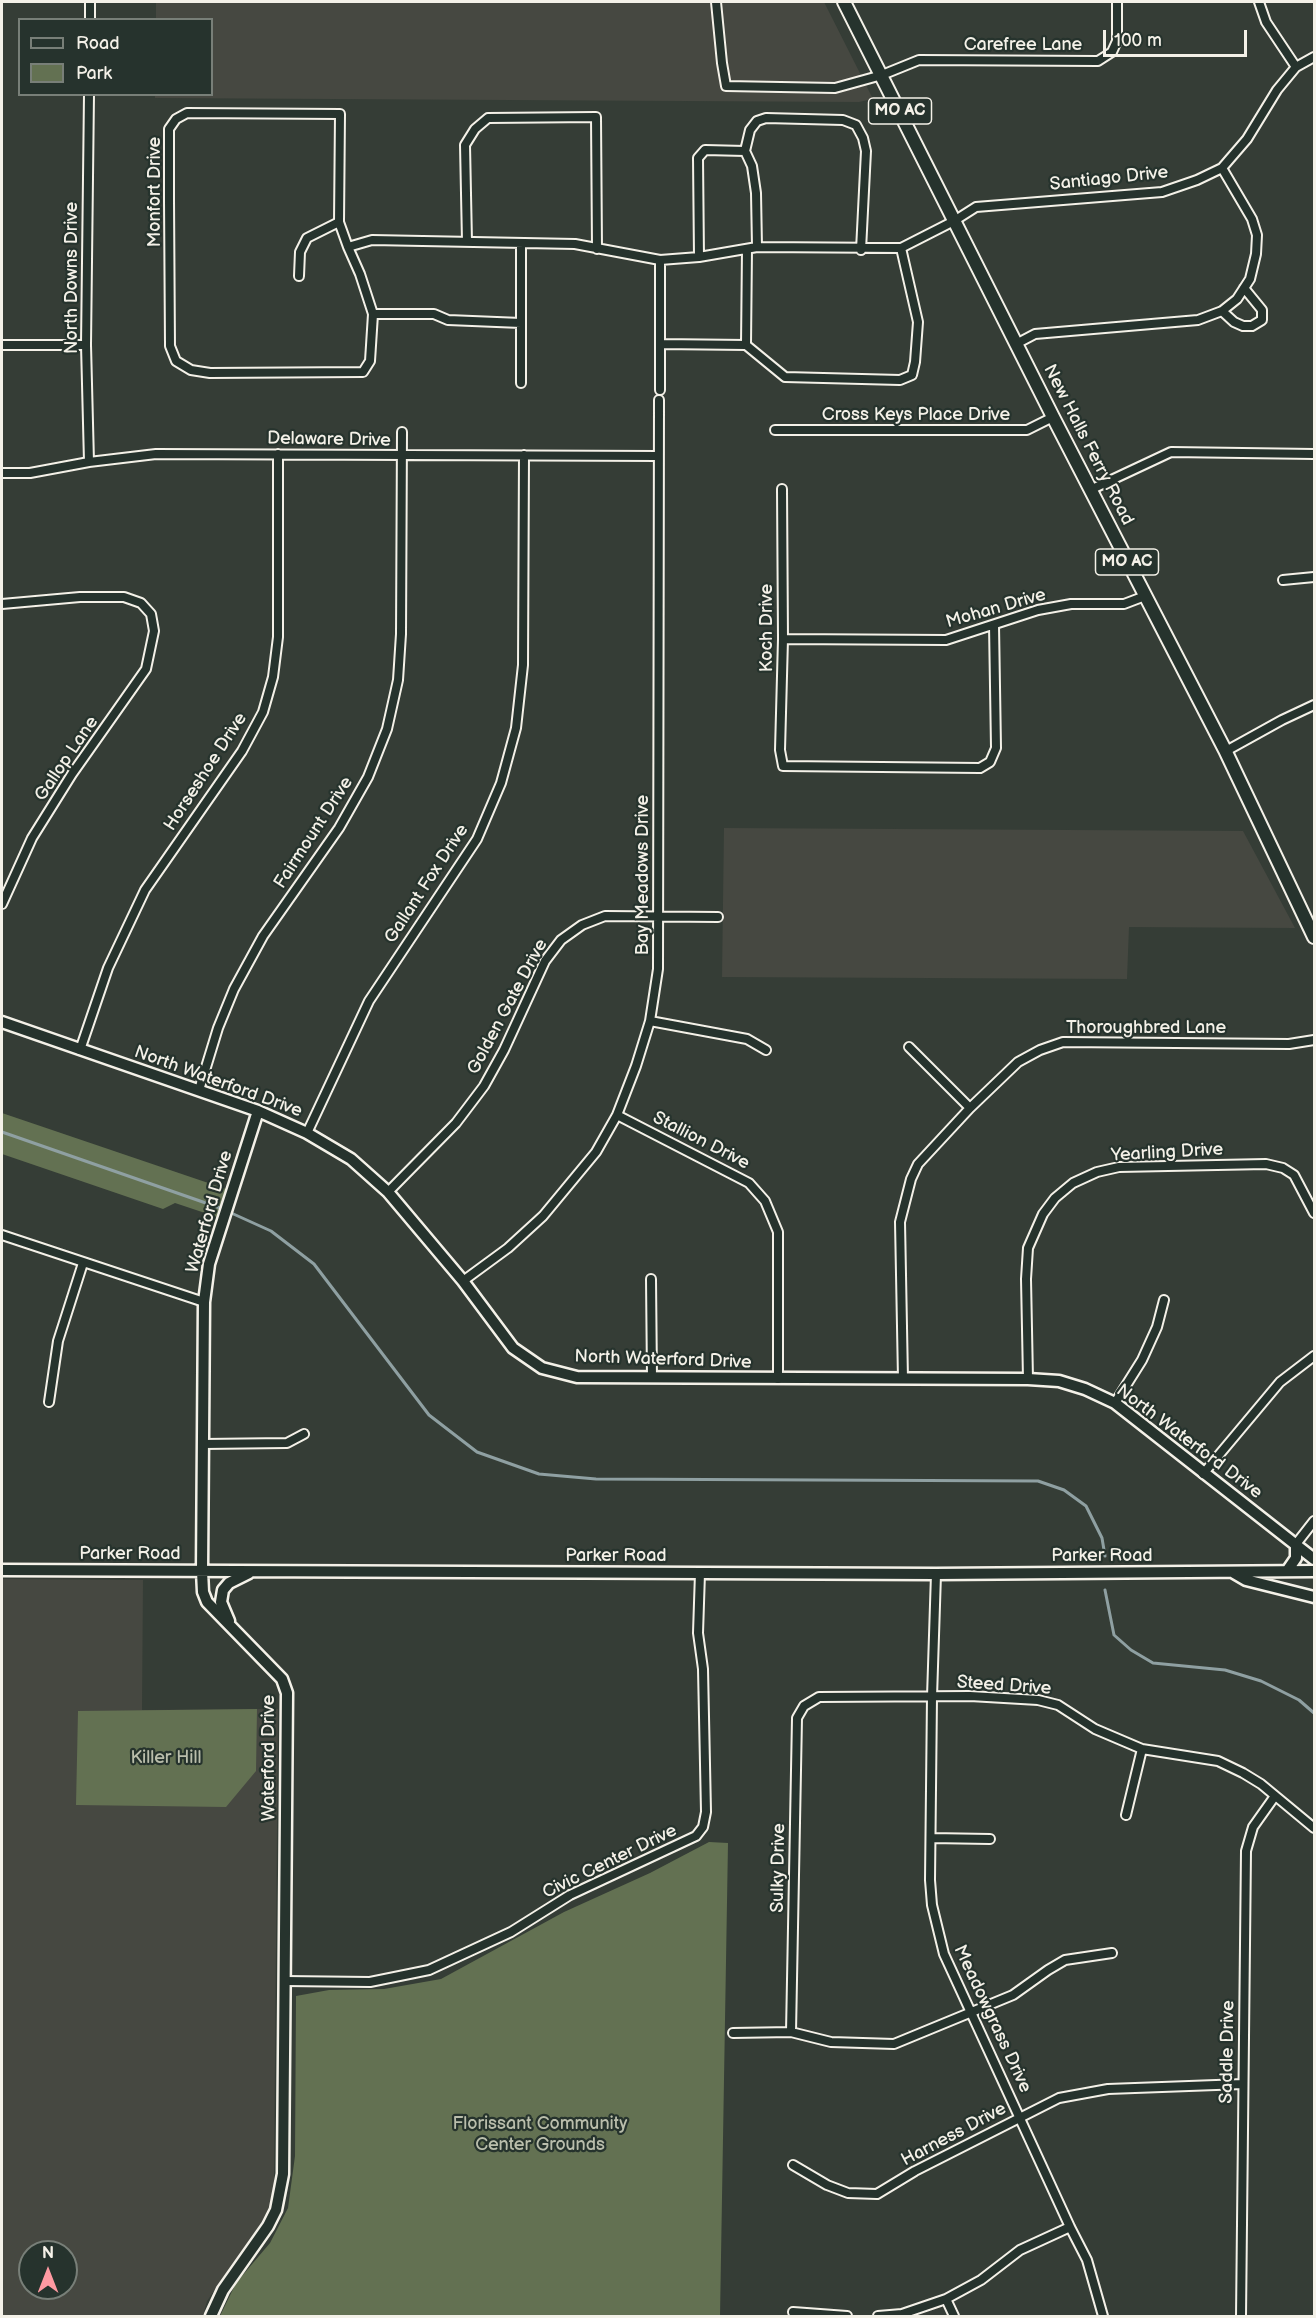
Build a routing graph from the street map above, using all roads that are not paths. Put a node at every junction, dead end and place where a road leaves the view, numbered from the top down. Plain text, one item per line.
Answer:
1 (90, 2) edge
2 (717, 2) edge
3 (844, 2) edge
4 (1117, 2) edge
5 (1259, 2) edge
6 (90, 18) edge
7 (1314, 57) edge
8 (1296, 67) junction
9 (882, 75) junction
10 (89, 96) edge
11 (745, 151) junction
12 (1222, 168) junction
13 (954, 221) junction
14 (339, 222) junction
15 (467, 242) junction
16 (521, 243) junction
17 (348, 247) junction
18 (757, 247) junction
19 (902, 248) junction
20 (597, 249) junction
21 (747, 249) junction
22 (861, 250) junction
23 (699, 257) junction
24 (660, 260) junction
25 (299, 276) dead end
26 (1244, 288) junction
27 (1222, 311) junction
28 (373, 314) junction
29 (521, 323) junction
30 (660, 344) junction
31 (1016, 344) junction
32 (2, 345) edge
33 (86, 345) junction
34 (746, 345) junction
35 (521, 383) dead end
36 (660, 390) dead end
37 (659, 400) dead end
38 (1053, 417) junction
39 (775, 430) dead end
40 (402, 432) dead end
41 (1314, 453) edge
42 (278, 454) junction
43 (402, 455) junction
44 (524, 455) junction
45 (658, 456) junction
46 (89, 462) junction
47 (2, 473) edge
48 (782, 489) dead end
49 (1090, 490) junction
50 (1314, 577) edge
51 (1283, 580) dead end
52 (1144, 596) junction
53 (2, 604) edge
54 (994, 625) junction
55 (783, 639) junction
56 (1314, 705) edge
57 (1226, 751) junction
58 (2, 904) edge
59 (658, 917) junction
60 (718, 917) dead end
61 (1314, 937) edge
62 (650, 1021) junction
63 (2, 1022) edge
64 (1314, 1040) edge
65 (909, 1047) dead end
66 (80, 1050) junction
67 (766, 1050) dead end
68 (199, 1090) junction
69 (970, 1108) junction
70 (258, 1111) junction
71 (617, 1115) junction
72 (307, 1133) junction
73 (388, 1192) junction
74 (1314, 1213) edge
75 (2, 1235) edge
76 (83, 1263) junction
77 (651, 1279) dead end
78 (463, 1281) junction
79 (1164, 1300) dead end
80 (204, 1302) junction
81 (1314, 1356) edge
82 (652, 1378) junction
83 (778, 1379) junction
84 (903, 1379) junction
85 (1028, 1379) junction
86 (49, 1402) dead end
87 (1115, 1403) junction
88 (304, 1434) dead end
89 (203, 1444) junction
90 (1203, 1474) junction
91 (1314, 1521) edge
92 (1296, 1544) junction
93 (1314, 1559) edge
94 (2, 1570) edge
95 (202, 1571) junction
96 (256, 1571) junction
97 (1287, 1571) junction
98 (1314, 1571) edge
99 (1231, 1572) junction
100 (700, 1573) junction
101 (936, 1574) junction
102 (1314, 1597) edge
103 (232, 1627) junction
104 (932, 1697) junction
105 (804, 1706) joint
106 (1142, 1749) junction
107 (1275, 1796) junction
108 (1126, 1815) dead end
109 (1314, 1828) edge
110 (931, 1838) junction
111 (990, 1839) dead end
112 (1112, 1953) dead end
113 (285, 1980) junction
114 (972, 2014) junction
115 (791, 2032) junction
116 (733, 2033) dead end
117 (1243, 2084) junction
118 (1021, 2117) junction
119 (793, 2165) dead end
120 (1070, 2227) junction
121 (946, 2300) junction
122 (793, 2312) dead end
123 (211, 2316) edge
124 (847, 2316) edge
125 (878, 2316) edge
126 (954, 2316) edge
127 (1103, 2316) edge
128 (1241, 2316) edge

1 - 6 street
2 - 9 street, Carefree Lane
3 - 9 main road, New Halls Ferry Road / MO AC
4 - 9 street, Carefree Lane
5 - 8 street
7 - 8 street, Santiago Drive
8 - 12 street, Santiago Drive
9 - 13 main road, New Halls Ferry Road / MO AC
10 - 33 street, North Downs Drive
11 - 18 street
11 - 22 street
11 - 23 street
12 - 13 street, Santiago Drive
12 - 26 street
13 - 19 street, Santiago Drive
13 - 31 main road, New Halls Ferry Road / MO AC
14 - 17 street
14 - 25 street
14 - 28 street, Monfort Drive
15 - 16 street, Santiago Drive
15 - 17 street, Santiago Drive
15 - 20 street
16 - 20 street, Santiago Drive
16 - 29 street
17 - 28 street
18 - 21 street, Santiago Drive
18 - 22 street, Santiago Drive
19 - 22 street, Santiago Drive
19 - 34 street
20 - 24 street, Santiago Drive
21 - 23 street, Santiago Drive
21 - 34 street
23 - 24 street, Santiago Drive
24 - 30 street
26 - 27 street
26 - 27 street
27 - 31 street
28 - 29 street
29 - 35 street
30 - 34 street
30 - 36 street
31 - 38 main road, New Halls Ferry Road / MO AC
32 - 33 street
33 - 46 street, North Downs Drive
37 - 45 street, Bay Meadows Drive
38 - 39 street, Cross Keys Place Drive
38 - 49 main road, New Halls Ferry Road / MO AC
40 - 43 street, Fairmount Drive
41 - 49 street
42 - 43 street, Delaware Drive
42 - 46 street, Delaware Drive
42 - 66 street, Horseshoe Drive
43 - 44 street, Delaware Drive
43 - 68 street, Fairmount Drive
44 - 45 street, Delaware Drive
44 - 72 street, Gallant Fox Drive
45 - 59 street, Bay Meadows Drive
46 - 47 street, Delaware Drive
48 - 55 street, Koch Drive
49 - 52 main road, New Halls Ferry Road / MO AC
50 - 51 street
52 - 54 street, Mohan Drive
52 - 57 main road, New Halls Ferry Road / MO AC
53 - 58 street, Gallop Lane
54 - 55 street, Mohan Drive
54 - 55 street, Koch Drive
56 - 57 street
57 - 61 main road, New Halls Ferry Road / MO AC
59 - 60 street, Golden Gate Drive
59 - 62 street, Bay Meadows Drive
59 - 73 street, Golden Gate Drive
62 - 67 street
62 - 71 street, Bay Meadows Drive
63 - 66 street, North Waterford Drive
64 - 69 street, Thoroughbred Lane
65 - 69 street
66 - 68 street, North Waterford Drive
68 - 70 street, North Waterford Drive
69 - 84 street, Thoroughbred Lane
70 - 72 street, North Waterford Drive
70 - 80 street, Waterford Drive
71 - 78 street, Bay Meadows Drive
71 - 83 street, Stallion Drive
72 - 73 street, North Waterford Drive
73 - 78 street, North Waterford Drive
74 - 85 street, Yearling Drive
75 - 76 street
76 - 80 street
76 - 86 street
77 - 82 street
78 - 82 street, North Waterford Drive
79 - 87 street
80 - 89 street, Waterford Drive
81 - 90 street
82 - 83 street, North Waterford Drive
83 - 84 street, North Waterford Drive
84 - 85 street, North Waterford Drive
85 - 87 street, North Waterford Drive
87 - 90 street, North Waterford Drive
88 - 89 street
89 - 95 street, Waterford Drive
90 - 92 street, North Waterford Drive
91 - 92 street
92 - 93 street, North Waterford Drive
92 - 97 street
94 - 95 street, Parker Road
95 - 96 street, Parker Road
95 - 103 street, Waterford Drive
96 - 100 street, Parker Road
96 - 103 street
97 - 98 street, Parker Road
97 - 99 street, Parker Road
99 - 101 street, Parker Road
99 - 102 street, Parker Road
100 - 101 street, Parker Road
100 - 113 street, Civic Center Drive
101 - 104 street, Meadowgrass Drive
103 - 113 street, Waterford Drive
104 - 105 street, Steed Drive
104 - 106 street, Steed Drive
104 - 110 street, Meadowgrass Drive
105 - 115 street, Sulky Drive
106 - 107 street, Steed Drive
106 - 108 street
107 - 109 street, Steed Drive
107 - 117 street, Saddle Drive
110 - 111 street
110 - 114 street, Meadowgrass Drive
112 - 114 street
113 - 123 street, Waterford Drive
114 - 115 street
114 - 118 street, Meadowgrass Drive
115 - 116 street
117 - 118 street, Harness Drive
117 - 128 street, Saddle Drive
118 - 119 street, Harness Drive
118 - 120 street, Meadowgrass Drive
120 - 121 street
120 - 127 street, Meadowgrass Drive
121 - 125 street
121 - 126 street
122 - 124 street

